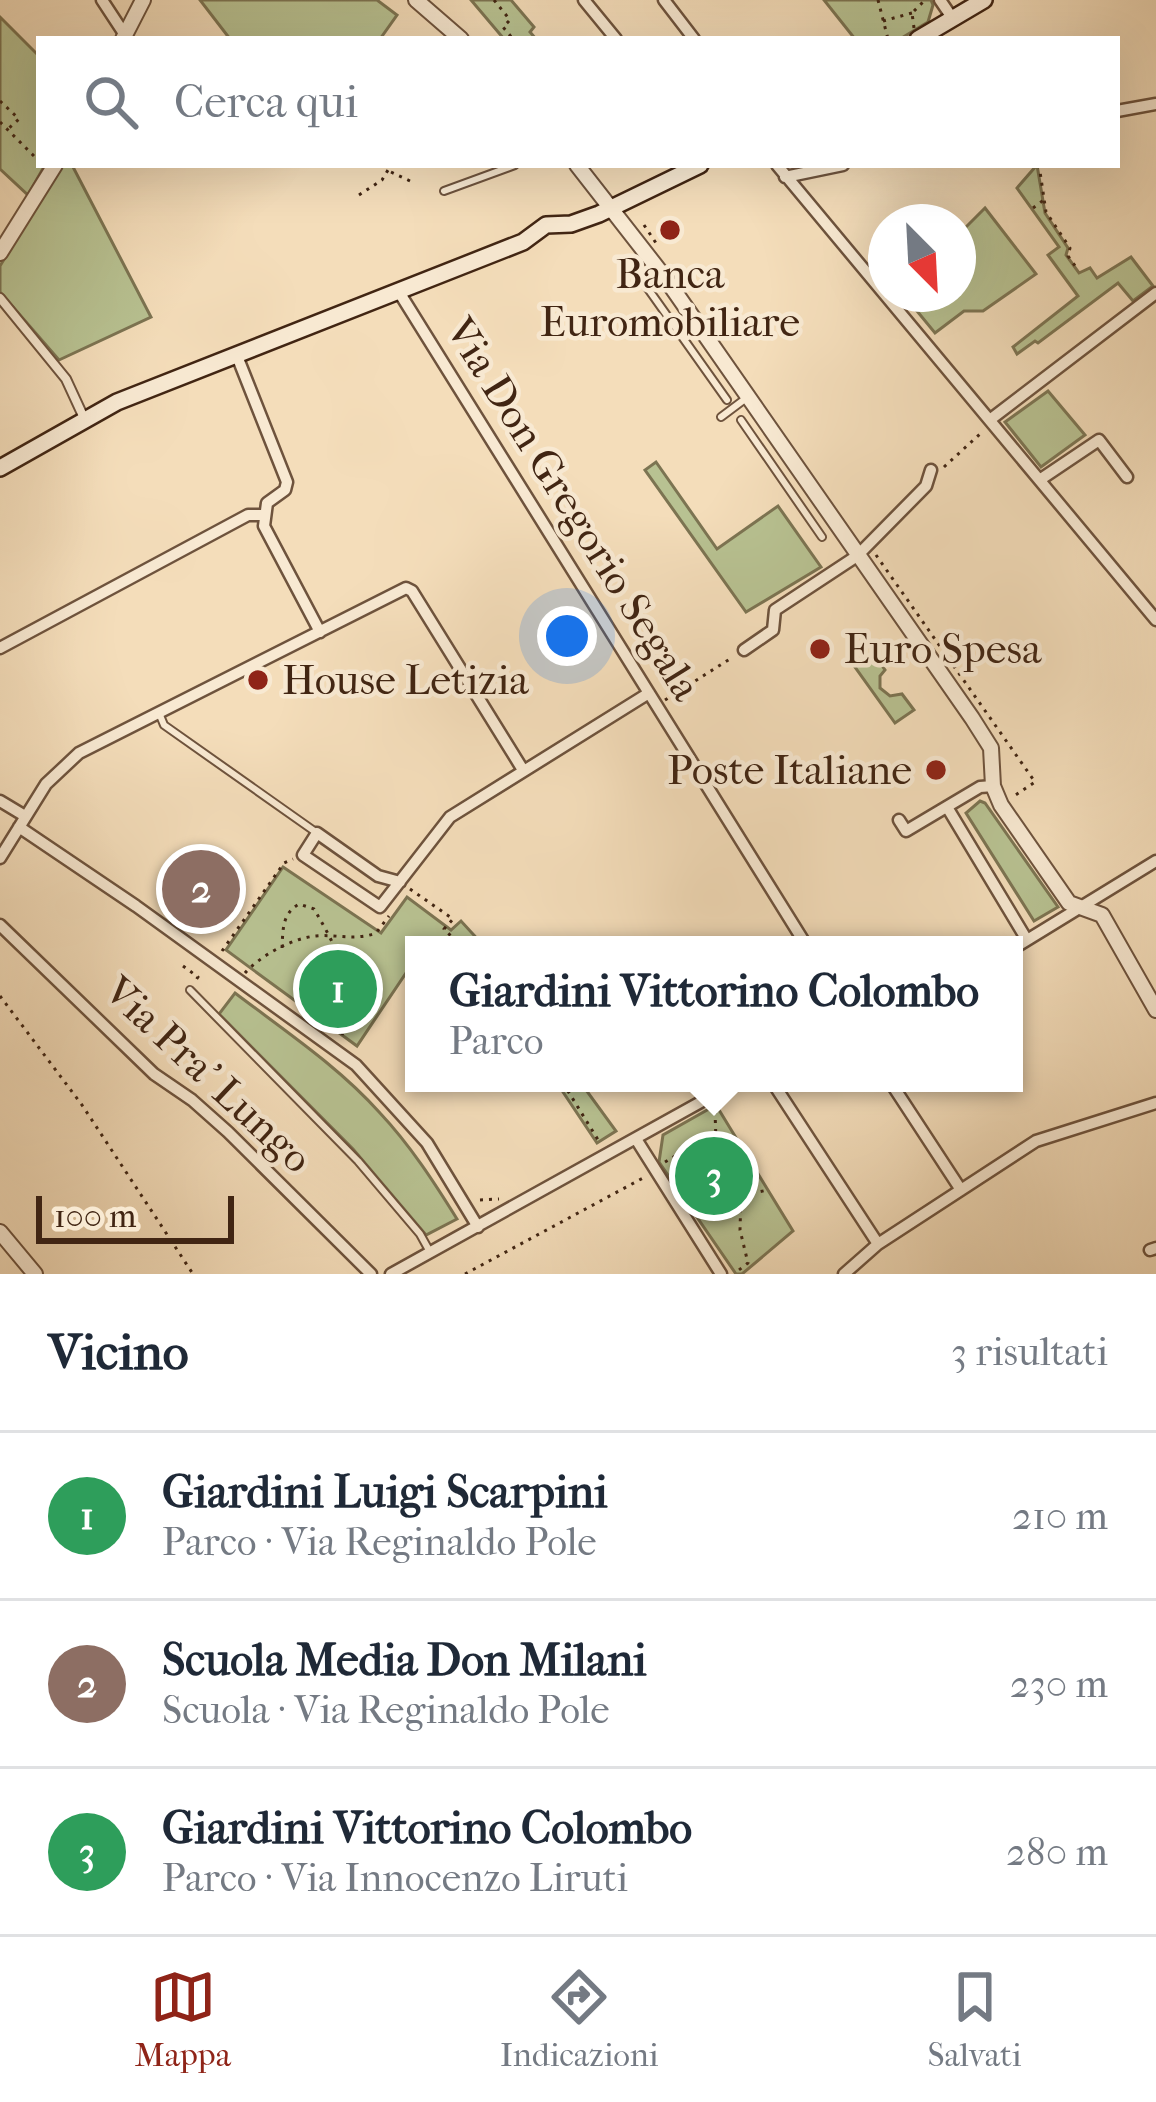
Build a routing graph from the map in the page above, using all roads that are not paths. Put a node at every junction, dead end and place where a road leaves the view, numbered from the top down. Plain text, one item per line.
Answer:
1 (102, 0) edge
2 (143, 0) edge
3 (416, 0) edge
4 (584, 0) edge
5 (664, 0) edge
6 (940, 0) edge
7 (984, 0) edge
8 (952, 19) junction
9 (123, 36) edge
10 (125, 36) edge
11 (458, 36) edge
12 (614, 36) edge
13 (692, 36) edge
14 (923, 36) edge
15 (1156, 104) edge
16 (1120, 110) edge
17 (53, 168) edge
18 (507, 168) edge
19 (579, 168) edge
20 (694, 168) edge
21 (779, 168) edge
22 (828, 168) edge
23 (785, 177) junction
24 (444, 191) dead end
25 (610, 207) junction
26 (0, 253) edge
27 (634, 269) dead end
28 (666, 279) junction
29 (399, 292) junction
30 (650, 292) junction
31 (1156, 293) edge
32 (0, 298) edge
33 (237, 356) junction
34 (727, 367) junction
35 (712, 379) junction
36 (748, 397) junction
37 (727, 400) dead end
38 (722, 417) dead end
39 (84, 419) junction
40 (992, 419) junction
41 (741, 421) dead end
42 (772, 432) junction
43 (757, 443) junction
44 (0, 468) edge
45 (931, 470) road end
46 (1127, 477) dead end
47 (1041, 479) junction
48 (826, 510) junction
49 (262, 515) junction
50 (811, 521) junction
51 (822, 537) dead end
52 (857, 556) junction
53 (1156, 620) edge
54 (320, 632) junction
55 (0, 648) edge
56 (744, 650) road end
57 (649, 693) junction
58 (158, 713) junction
59 (523, 770) junction
60 (993, 786) junction
61 (0, 801) edge
62 (947, 807) junction
63 (899, 820) dead end
64 (22, 822) junction
65 (317, 833) junction
66 (0, 858) edge
67 (1156, 861) edge
68 (400, 882) junction
69 (1083, 907) junction
70 (0, 925) edge
71 (800, 936) edge
72 (1028, 940) junction
73 (1023, 943) edge
74 (190, 990) road end
75 (1156, 1010) edge
76 (719, 1092) edge
77 (779, 1092) edge
78 (897, 1092) edge
79 (1156, 1103) edge
80 (636, 1139) junction
81 (961, 1190) junction
82 (478, 1227) junction
83 (0, 1232) edge
84 (878, 1244) junction
85 (430, 1252) junction
86 (35, 1274) edge
87 (371, 1274) edge
88 (391, 1274) edge
89 (721, 1274) edge
90 (844, 1274) edge

1 - 9 street
2 - 10 street
3 - 11 street
4 - 12 street
5 - 13 street
6 - 8 street
7 - 8 main road
8 - 14 main road
15 - 16 street
17 - 26 street
18 - 24 lane
19 - 25 street
20 - 25 main road
21 - 23 street
22 - 23 street
23 - 40 street
25 - 28 street
25 - 29 main road
27 - 30 lane
28 - 30 lane
28 - 34 street
29 - 33 main road
29 - 57 street, Via Don Gregorio Segala
30 - 35 lane
31 - 40 street
32 - 39 street
33 - 39 main road
33 - 49 street
34 - 35 lane
34 - 36 street
35 - 37 lane
36 - 38 lane
36 - 42 street
39 - 44 main road
40 - 47 street
41 - 43 lane
42 - 43 lane
42 - 48 street
43 - 50 lane
45 - 52 street
46 - 47 street
47 - 53 street
48 - 50 lane
48 - 52 street
49 - 54 street
49 - 55 street
50 - 51 lane
52 - 56 street
52 - 60 street
54 - 58 street
54 - 59 street
57 - 59 street
57 - 71 street, Via Don Gregorio Segala
58 - 64 street
58 - 65 lane
59 - 68 street
60 - 62 street
60 - 69 street
61 - 64 street
62 - 63 street
62 - 72 street
64 - 66 street
64 - 82 street
65 - 68 street
65 - 68 street
67 - 69 street
69 - 72 street
69 - 75 street
70 - 87 street, Via Pra' Lungo
72 - 73 street
74 - 85 lane
76 - 80 street
77 - 84 street
78 - 81 street
79 - 81 street
80 - 82 street
80 - 89 street
81 - 84 street
82 - 85 street
83 - 86 street
84 - 90 street
85 - 88 street

